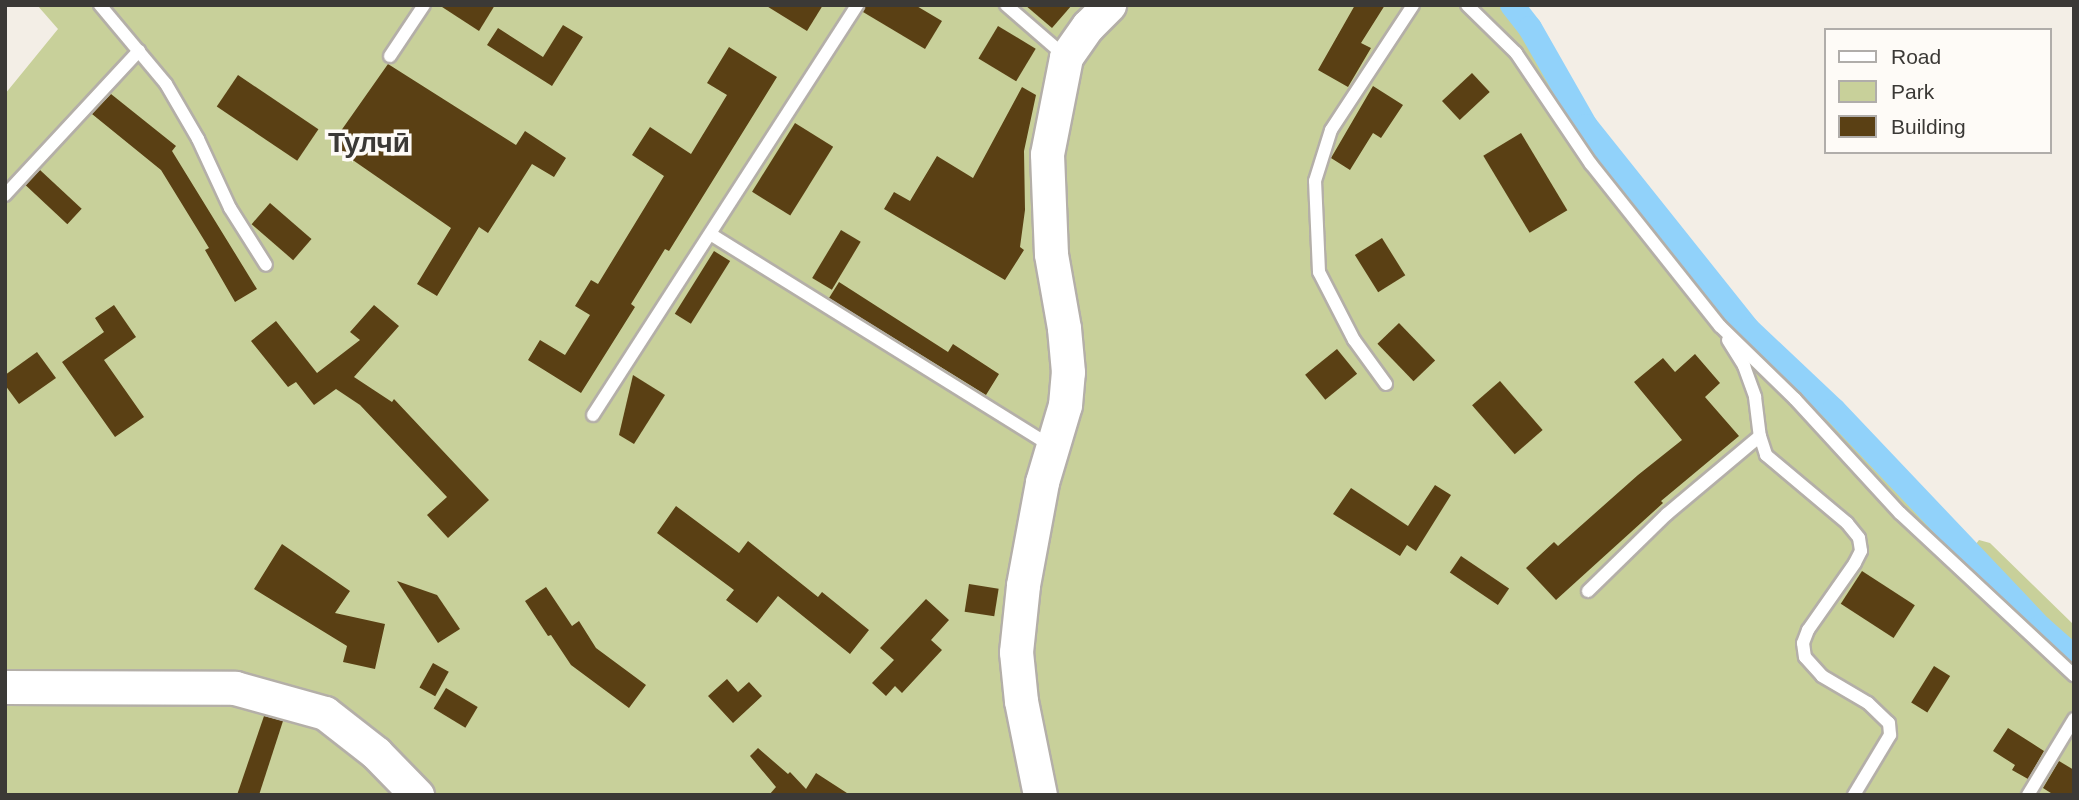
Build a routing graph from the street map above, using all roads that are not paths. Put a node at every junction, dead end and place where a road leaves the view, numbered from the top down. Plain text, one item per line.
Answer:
1 (100, 5) edge
2 (424, 5) edge
3 (857, 5) edge
4 (1006, 5) edge
5 (1109, 5) edge
6 (1413, 5) edge
7 (1467, 5) edge
8 (139, 51) junction
9 (390, 56) dead end
10 (1066, 57) junction
11 (5, 195) edge
12 (712, 235) junction
13 (266, 265) dead end
14 (1720, 326) junction
15 (1387, 384) dead end
16 (593, 415) dead end
17 (1760, 436) junction
18 (1054, 447) junction
19 (1588, 591) dead end
20 (2074, 675) edge
21 (5, 687) edge
22 (2074, 719) edge
23 (417, 795) edge
24 (1040, 795) edge
25 (1854, 795) edge
26 (2028, 795) edge

1 - 8 lane
2 - 9 lane
3 - 12 lane
4 - 10 lane
5 - 10 street
6 - 15 lane
7 - 14 lane
8 - 11 lane
8 - 13 lane
10 - 18 street
12 - 16 lane
12 - 18 lane
14 - 17 lane
14 - 20 lane
17 - 19 lane
17 - 25 lane
18 - 24 street
21 - 23 street
22 - 26 lane

